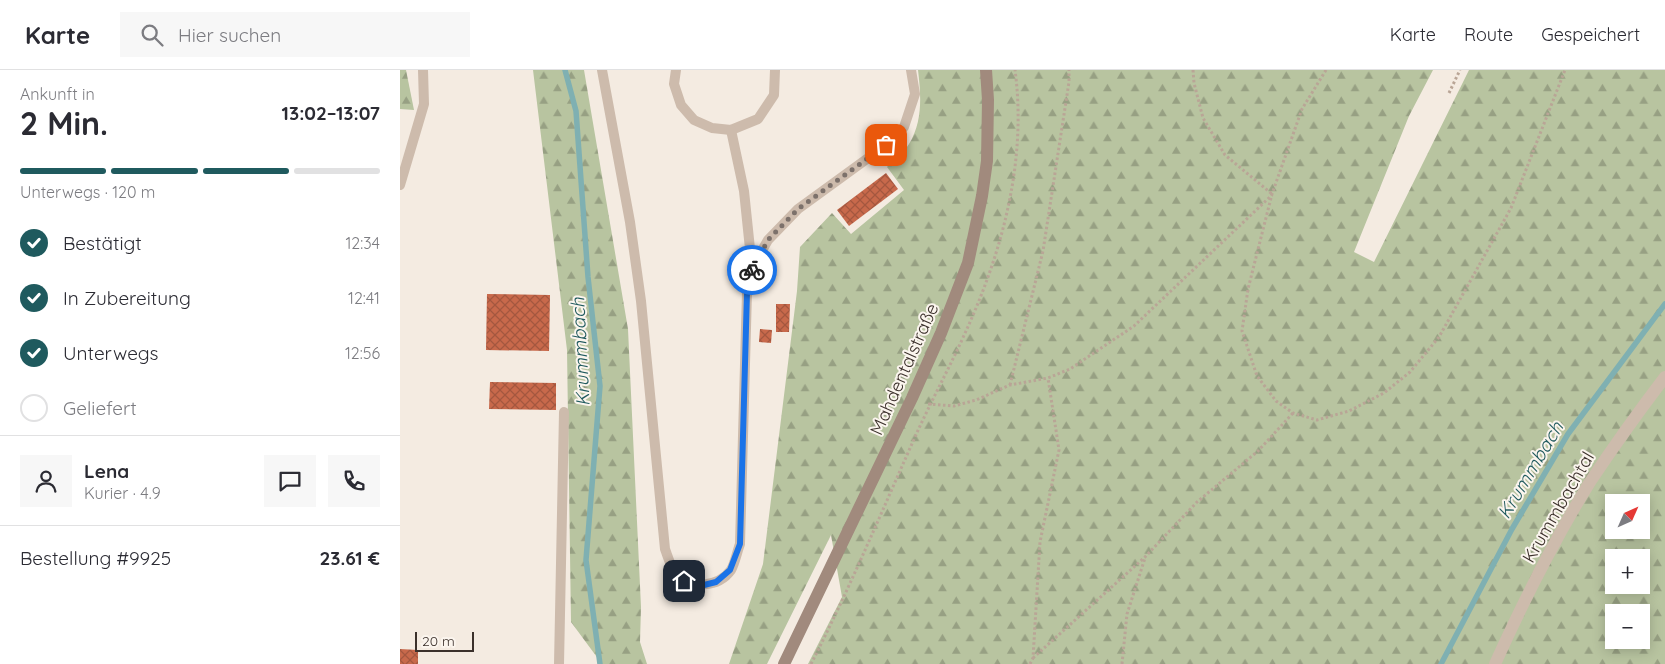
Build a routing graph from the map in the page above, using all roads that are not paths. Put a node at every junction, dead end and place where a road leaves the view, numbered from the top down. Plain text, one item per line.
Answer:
1 (423, 70) edge
2 (602, 70) edge
3 (676, 70) edge
4 (775, 70) edge
5 (911, 70) edge
6 (986, 70) edge
7 (731, 130) junction
8 (400, 184) edge
9 (752, 268) junction
10 (1665, 377) edge
11 (564, 412) dead end
12 (559, 664) edge
13 (784, 664) edge
14 (1495, 664) edge

1 - 8 lane
2 - 9 lane
3 - 7 lane
4 - 7 lane
5 - 9 lane
6 - 13 main road, Mahdentalstraße
7 - 9 lane
10 - 14 street, Krummbachtal
11 - 12 lane

